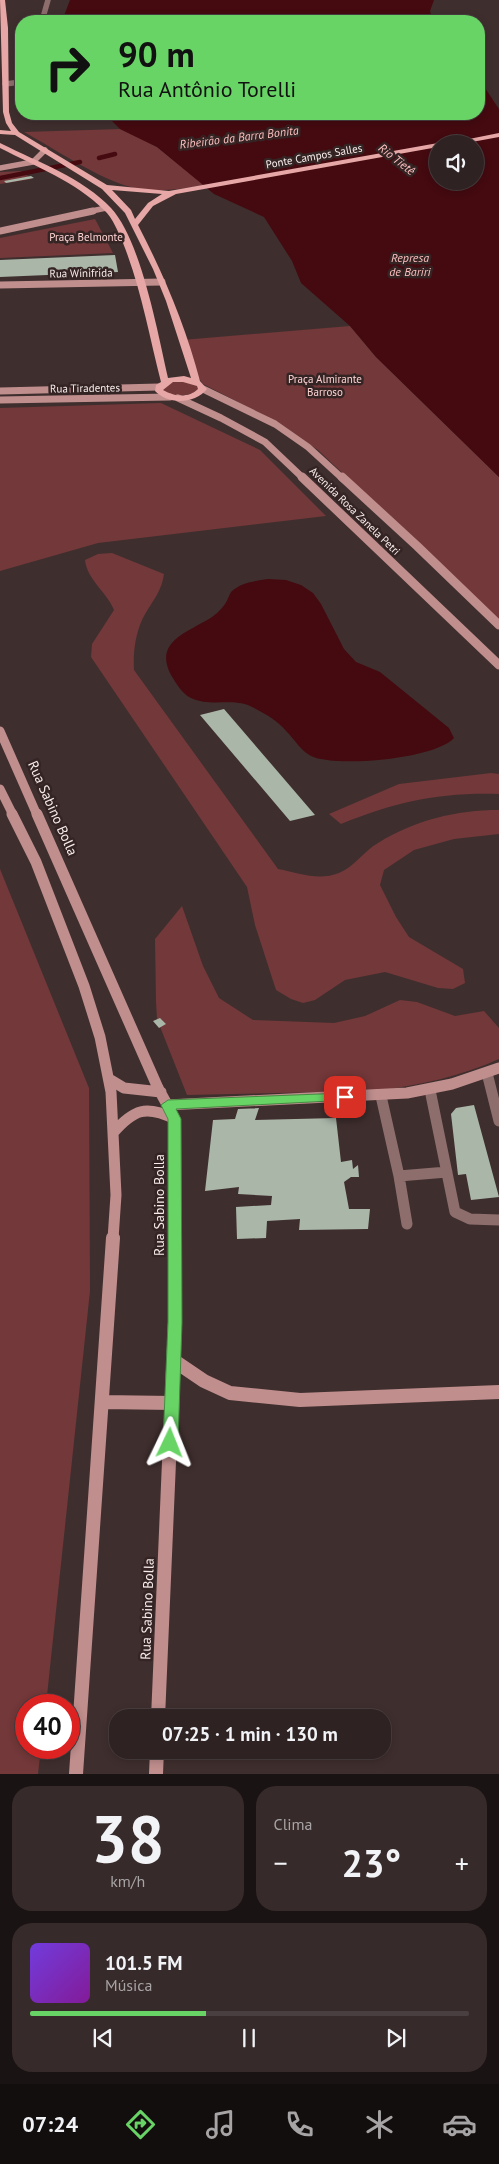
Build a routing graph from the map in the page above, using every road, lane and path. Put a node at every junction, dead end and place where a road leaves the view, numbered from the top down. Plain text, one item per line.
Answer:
1 (2, 0) edge
2 (48, 0) edge
3 (44, 15) edge
4 (2, 28) edge
5 (2, 45) edge
6 (2, 63) edge
7 (3, 84) edge
8 (0, 132) edge
9 (17, 134) junction
10 (499, 134) edge
11 (484, 137) edge
12 (0, 145) edge
13 (429, 147) edge
14 (45, 150) junction
15 (33, 162) junction
16 (0, 168) edge
17 (105, 187) junction
18 (174, 192) junction
19 (106, 208) junction
20 (135, 224) junction
21 (0, 231) edge
22 (142, 282) junction
23 (162, 282) junction
24 (0, 285) edge
25 (196, 382) junction
26 (162, 384) junction
27 (203, 389) junction
28 (0, 391) edge
29 (174, 397) junction
30 (0, 400) edge
31 (499, 625) edge
32 (499, 665) edge
33 (0, 731) edge
34 (0, 788) edge
35 (499, 1068) edge
36 (487, 1073) junction
37 (109, 1079) junction
38 (430, 1090) junction
39 (161, 1092) junction
40 (381, 1096) junction
41 (168, 1105) junction
42 (175, 1119) junction
43 (499, 1121) edge
44 (113, 1133) junction
45 (447, 1172) junction
46 (399, 1176) junction
47 (499, 1220) edge
48 (407, 1224) dead end
49 (174, 1360) junction
50 (499, 1392) edge
51 (102, 1402) junction
52 (172, 1403) junction
53 (158, 1709) edge
54 (157, 1759) edge
55 (76, 1774) edge
56 (156, 1774) edge

1 - 4 main road
2 - 3 street
4 - 5 main road
5 - 6 main road
6 - 7 main road
7 - 9 main road
8 - 9 main road
9 - 14 main road
10 - 11 main road
12 - 15 main road
13 - 18 main road, Ponte Campos Salles
14 - 15 main road
14 - 17 main road
15 - 16 main road
15 - 19 main road
17 - 18 main road
17 - 20 main road
18 - 20 main road
19 - 21 main road
19 - 22 main road
20 - 23 main road
22 - 23 main road, Rua Winifrida
22 - 24 main road, Rua Winifrida
22 - 26 main road
23 - 25 main road
25 - 26 main road
25 - 27 main road
26 - 28 main road, Rua Tiradentes
26 - 29 main road
27 - 29 main road
27 - 31 main road, Avenida Rosa Zanela Petri
29 - 30 main road, Rua Tiradentes
29 - 32 main road, Avenida Rosa Zanela Petri
33 - 39 main road, Rua Sabino Bolla
34 - 37 main road
35 - 36 main road
36 - 38 main road
36 - 43 street
37 - 39 main road
37 - 44 main road
38 - 40 main road
38 - 45 street
39 - 41 main road, Rua Sabino Bolla
40 - 41 main road
40 - 46 street
41 - 42 main road, Rua Sabino Bolla
42 - 44 main road
42 - 49 main road, Rua Sabino Bolla
44 - 51 main road
45 - 46 street
45 - 47 street
46 - 48 street
49 - 50 main road
49 - 52 main road, Rua Sabino Bolla
51 - 52 main road
51 - 55 main road
52 - 53 main road, Rua Sabino Bolla
54 - 56 main road

